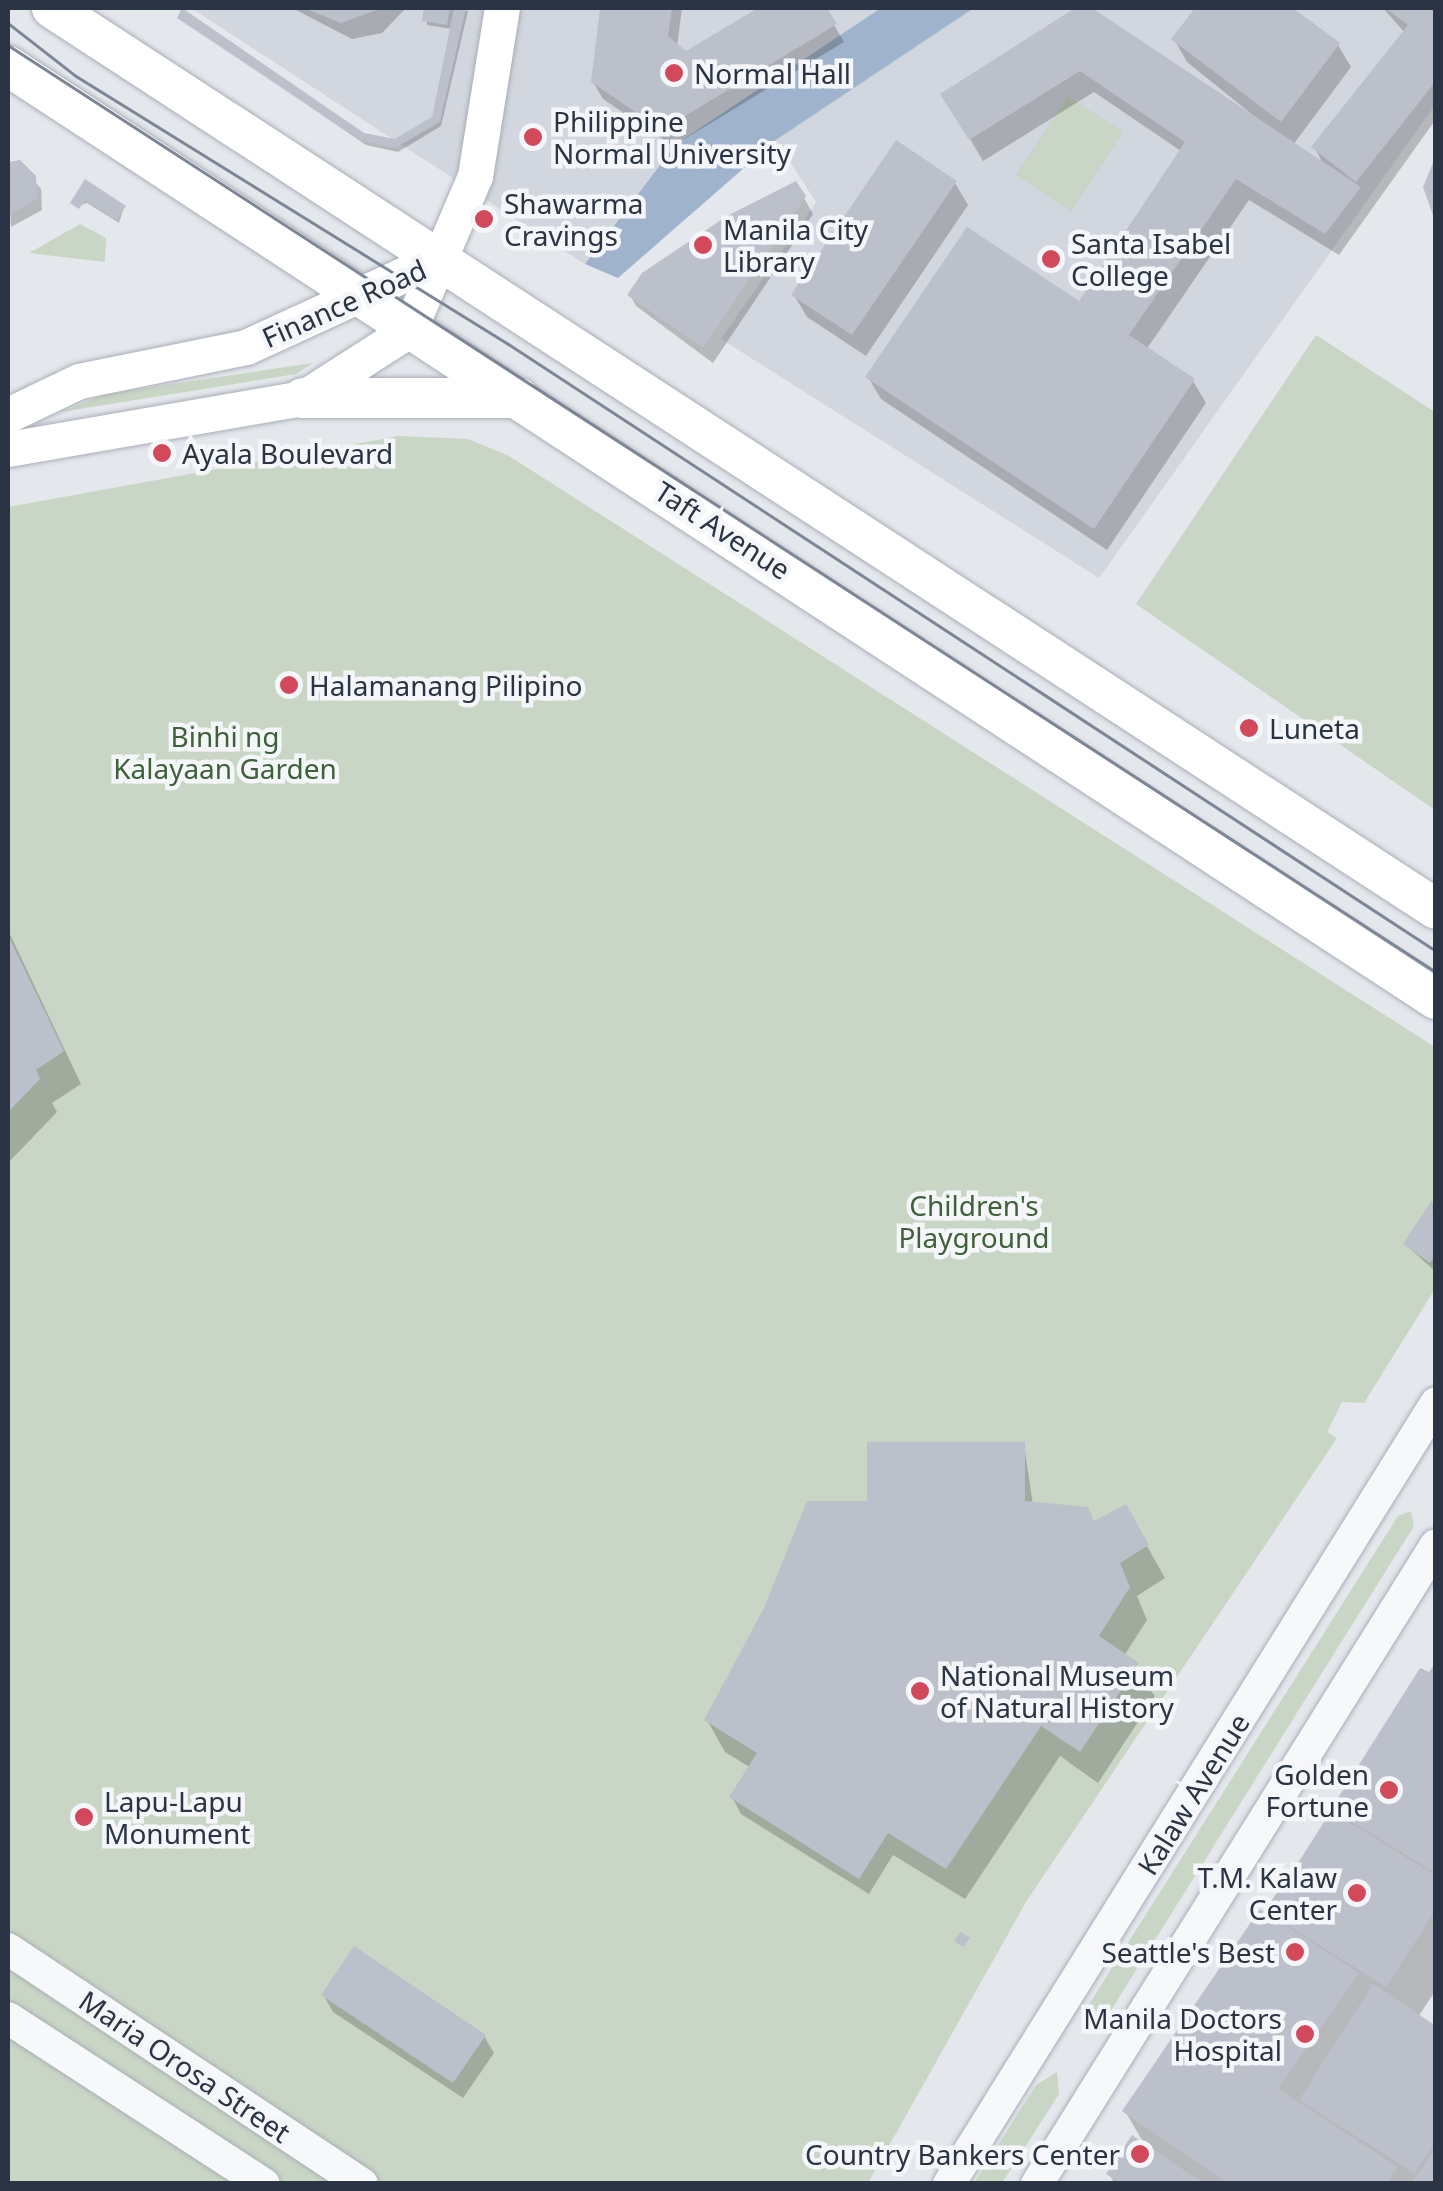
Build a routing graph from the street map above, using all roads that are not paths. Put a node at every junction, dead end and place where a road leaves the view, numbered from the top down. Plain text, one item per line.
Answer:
1 (52, 8) edge
2 (502, 8) edge
3 (8, 66) edge
4 (435, 260) junction
5 (362, 301) junction
6 (409, 330) junction
7 (303, 398) junction
8 (520, 398) junction
9 (8, 415) edge
10 (8, 449) edge
11 (1436, 909) edge
12 (1436, 999) edge
13 (1436, 1403) edge
14 (1436, 1545) edge
15 (8, 1949) edge
16 (8, 2018) edge
17 (264, 2184) edge
18 (362, 2184) edge
19 (949, 2184) edge
20 (1036, 2184) edge

1 - 4 main road
2 - 4 main road
3 - 5 main road, Taft Avenue
4 - 5 main road, Finance Road
4 - 6 main road, Finance Road
4 - 11 main road
5 - 6 main road, Taft Avenue
5 - 9 main road, Finance Road
6 - 7 main road, Finance Road
6 - 8 main road, Taft Avenue
7 - 8 main road
7 - 10 main road, Finance Road
8 - 12 main road, Taft Avenue
13 - 19 street, Kalaw Avenue
14 - 20 street
15 - 18 street, Maria Orosa Street
16 - 17 street, Maria Orosa Street

